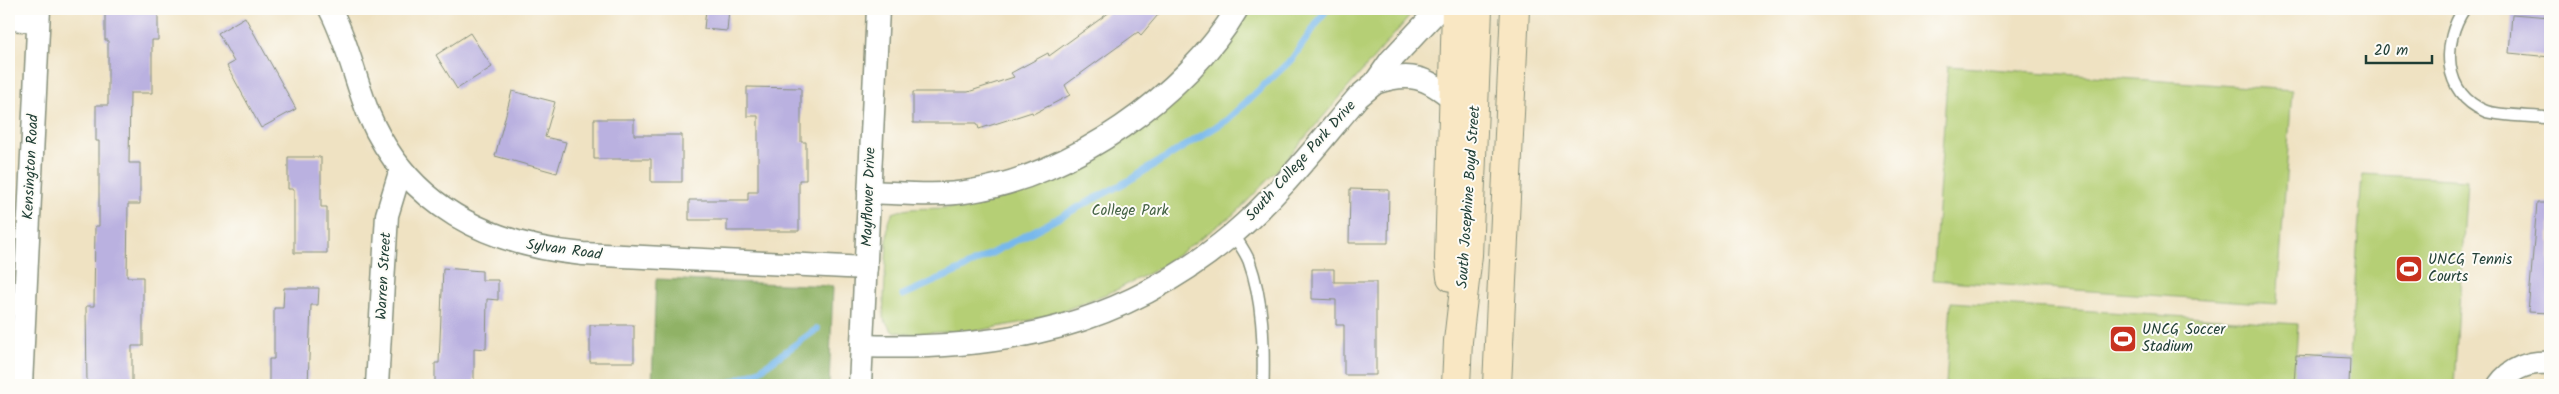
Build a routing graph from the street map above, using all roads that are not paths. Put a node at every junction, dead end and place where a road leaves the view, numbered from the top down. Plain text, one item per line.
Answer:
1 (330, 9) edge
2 (878, 9) edge
3 (1237, 9) edge
4 (1439, 9) edge
5 (1456, 9) edge
6 (1478, 9) edge
7 (1515, 9) edge
8 (2464, 9) edge
9 (39, 15) edge
10 (9, 19) edge
11 (1375, 83) junction
12 (1454, 100) junction
13 (2550, 118) edge
14 (401, 169) junction
15 (868, 192) junction
16 (1233, 234) junction
17 (866, 268) junction
18 (1458, 341) junction
19 (862, 346) junction
20 (2550, 363) edge
21 (21, 385) edge
22 (377, 385) edge
23 (860, 385) edge
24 (1263, 385) edge
25 (1456, 385) edge
26 (1498, 385) edge
27 (2499, 385) edge

1 - 14 street, Sylvan Road
2 - 15 street, Mayflower Drive
3 - 15 street
4 - 11 street, South College Park Drive
5 - 12 main road
6 - 18 main road, South Josephine Boyd Street
7 - 26 main road
8 - 13 lane
9 - 10 street
9 - 21 street, Kensington Road
11 - 12 street, South College Park Drive
11 - 16 street, South College Park Drive
12 - 18 main road
14 - 17 street, Sylvan Road
14 - 22 street, Warren Street
15 - 17 street, Mayflower Drive
16 - 19 street, South College Park Drive
16 - 24 lane
17 - 19 street, Mayflower Drive
18 - 25 main road, South Josephine Boyd Street
19 - 23 street, Mayflower Drive
20 - 27 street

